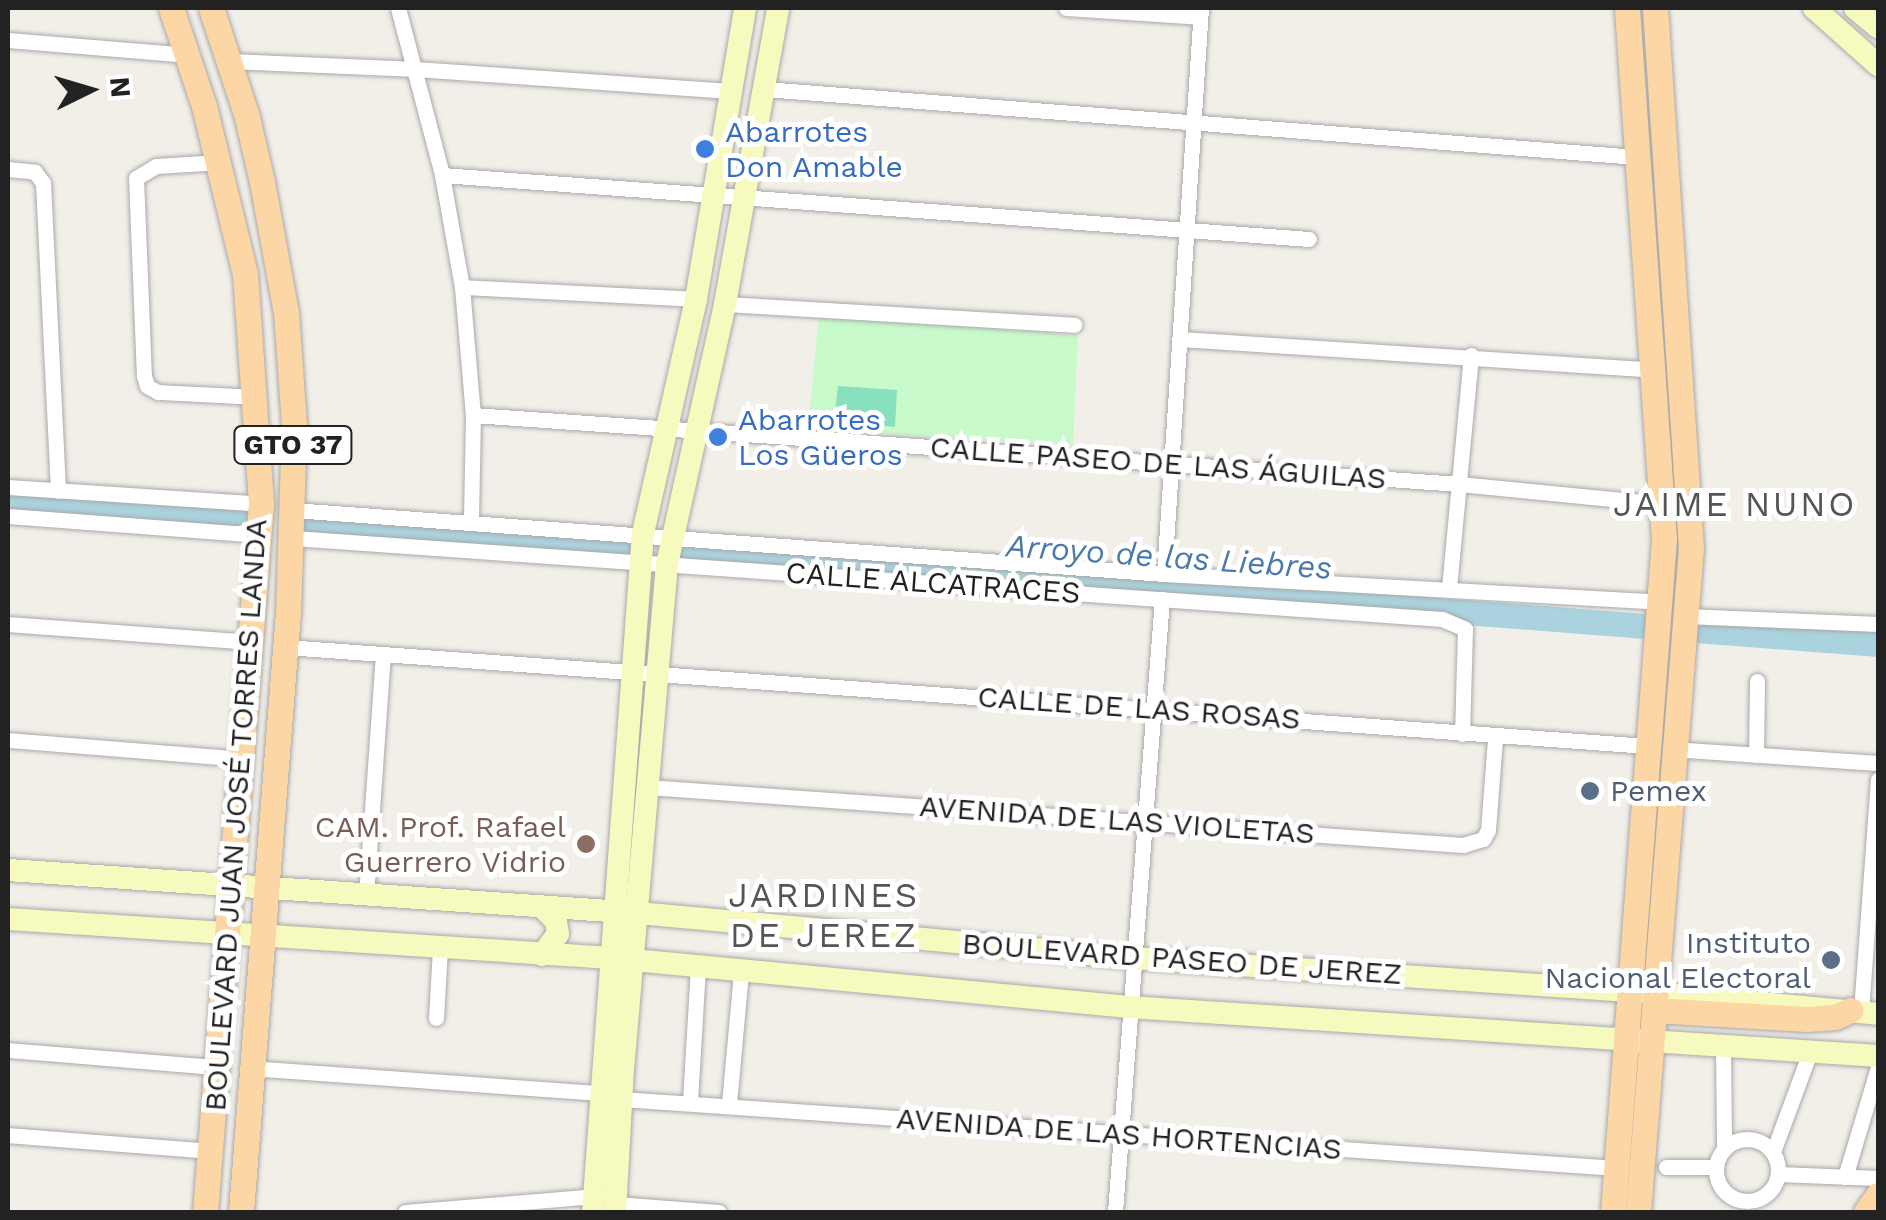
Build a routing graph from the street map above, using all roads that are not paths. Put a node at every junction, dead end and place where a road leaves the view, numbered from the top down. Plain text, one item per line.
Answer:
1 (170, 8) edge
2 (211, 8) edge
3 (398, 8) edge
4 (745, 8) edge
5 (778, 8) edge
6 (1066, 8) edge
7 (1628, 8) edge
8 (1655, 8) edge
9 (1814, 8) edge
10 (1856, 8) edge
11 (1200, 12) edge
12 (1878, 28) edge
13 (8, 40) edge
14 (189, 55) junction
15 (230, 61) junction
16 (1878, 65) edge
17 (416, 69) junction
18 (765, 90) junction
19 (733, 91) junction
20 (1196, 122) junction
21 (1637, 157) junction
22 (220, 162) junction
23 (8, 169) edge
24 (442, 175) junction
25 (714, 197) junction
26 (746, 199) junction
27 (1188, 232) junction
28 (1308, 239) dead end
29 (462, 287) junction
30 (696, 299) junction
31 (725, 304) junction
32 (1074, 325) dead end
33 (1180, 339) junction
34 (1471, 355) junction
35 (1655, 370) junction
36 (256, 397) junction
37 (474, 415) junction
38 (668, 428) junction
39 (699, 430) junction
40 (1171, 466) junction
41 (1459, 484) junction
42 (8, 487) edge
43 (58, 491) junction
44 (261, 504) junction
45 (1663, 504) junction
46 (293, 510) junction
47 (8, 516) edge
48 (472, 522) junction
49 (643, 532) junction
50 (260, 535) junction
51 (673, 536) junction
52 (293, 538) junction
53 (640, 563) junction
54 (668, 564) junction
55 (1164, 574) junction
56 (1449, 588) junction
57 (1162, 599) junction
58 (1660, 602) junction
59 (1686, 616) junction
60 (8, 624) edge
61 (1878, 624) edge
62 (251, 642) junction
63 (286, 647) junction
64 (384, 655) junction
65 (630, 672) junction
66 (656, 673) junction
67 (1757, 681) dead end
68 (1155, 709) junction
69 (1462, 734) junction
70 (1495, 738) junction
71 (8, 740) edge
72 (1660, 748) junction
73 (1756, 755) junction
74 (243, 759) junction
75 (1878, 763) edge
76 (1878, 780) edge
77 (647, 786) junction
78 (1146, 822) junction
79 (10, 872) edge
80 (232, 889) junction
81 (264, 891) junction
82 (366, 896) junction
83 (542, 907) junction
84 (627, 912) junction
85 (8, 919) edge
86 (229, 930) junction
87 (260, 934) junction
88 (440, 948) junction
89 (542, 954) junction
90 (1133, 958) junction
91 (623, 959) junction
92 (698, 968) junction
93 (741, 972) junction
94 (1647, 998) junction
95 (1129, 1006) junction
96 (1861, 1011) edge
97 (436, 1018) dead end
98 (1807, 1019) junction
99 (1638, 1040) junction
100 (1724, 1046) junction
101 (8, 1050) edge
102 (1810, 1052) junction
103 (1867, 1055) edge
104 (216, 1067) junction
105 (1878, 1067) edge
106 (250, 1068) junction
107 (611, 1096) junction
108 (690, 1101) junction
109 (728, 1104) junction
110 (8, 1134) edge
111 (1120, 1134) junction
112 (1724, 1150) junction
113 (210, 1151) junction
114 (1773, 1152) junction
115 (1716, 1166) junction
116 (1666, 1167) dead end
117 (1617, 1168) junction
118 (1778, 1174) junction
119 (1845, 1177) junction
120 (1878, 1178) edge
121 (1878, 1195) edge
122 (604, 1206) edge
123 (205, 1212) edge
124 (241, 1212) edge
125 (405, 1212) edge
126 (719, 1212) edge
127 (1115, 1212) edge
128 (1613, 1212) edge
129 (1638, 1212) edge
130 (1866, 1212) edge

1 - 14 main road, BOULEVARD JUAN JOSÉ TORRES LANDA / GTO 37
2 - 15 main road, BOULEVARD JUAN JOSÉ TORRES LANDA / GTO 37
3 - 17 street
4 - 19 main road
5 - 18 main road
6 - 11 street
7 - 21 main road
8 - 59 main road
9 - 16 main road
10 - 12 main road
11 - 20 street
13 - 14 street
14 - 22 main road, BOULEVARD JUAN JOSÉ TORRES LANDA / GTO 37
15 - 17 street
15 - 46 main road, BOULEVARD JUAN JOSÉ TORRES LANDA / GTO 37
17 - 19 street
17 - 24 street
18 - 20 street
18 - 26 main road
19 - 25 main road
20 - 21 street
20 - 27 street
21 - 35 main road
22 - 36 main road, BOULEVARD JUAN JOSÉ TORRES LANDA / GTO 37
22 - 36 street
23 - 43 street
24 - 25 street
24 - 29 street
25 - 26 street
25 - 30 main road
26 - 27 street
26 - 31 main road
27 - 28 street
27 - 33 street
29 - 30 street
29 - 37 street
30 - 38 main road
31 - 32 street
31 - 39 main road
33 - 34 street
33 - 40 street
34 - 35 street
34 - 41 street
35 - 45 main road
36 - 44 main road, BOULEVARD JUAN JOSÉ TORRES LANDA / GTO 37
37 - 38 street, CALLE PASEO DE LAS ÁGUILAS
37 - 48 street
38 - 39 street, CALLE PASEO DE LAS ÁGUILAS
38 - 49 main road
39 - 40 street, CALLE PASEO DE LAS ÁGUILAS
39 - 51 main road
40 - 41 street, CALLE PASEO DE LAS ÁGUILAS
40 - 55 street
41 - 45 street, CALLE PASEO DE LAS ÁGUILAS
41 - 56 street
42 - 43 street
43 - 44 street
44 - 50 main road, BOULEVARD JUAN JOSÉ TORRES LANDA / GTO 37
45 - 58 main road
46 - 48 street
46 - 52 main road, BOULEVARD JUAN JOSÉ TORRES LANDA / GTO 37
47 - 50 street
48 - 49 street
49 - 51 street
49 - 53 main road
50 - 62 main road, BOULEVARD JUAN JOSÉ TORRES LANDA / GTO 37
51 - 54 main road
51 - 55 street
52 - 53 street, CALLE ALCATRACES
52 - 63 main road, BOULEVARD JUAN JOSÉ TORRES LANDA / GTO 37
53 - 54 street, CALLE ALCATRACES
53 - 65 main road
54 - 57 street, CALLE ALCATRACES
54 - 66 main road
55 - 56 street
56 - 58 street
57 - 68 street
57 - 69 street, CALLE ALCATRACES
58 - 72 main road
59 - 61 street
59 - 72 main road
60 - 62 street
62 - 74 main road, BOULEVARD JUAN JOSÉ TORRES LANDA / GTO 37
63 - 64 street, CALLE DE LAS ROSAS
63 - 81 main road, BOULEVARD JUAN JOSÉ TORRES LANDA / GTO 37
64 - 65 street, CALLE DE LAS ROSAS
64 - 82 street
65 - 66 street, CALLE DE LAS ROSAS
65 - 84 main road
66 - 68 street, CALLE DE LAS ROSAS
66 - 77 main road
67 - 73 street
68 - 69 street, CALLE DE LAS ROSAS
68 - 78 street
69 - 70 street, CALLE DE LAS ROSAS
70 - 72 street, CALLE DE LAS ROSAS
70 - 78 street, AVENIDA DE LAS VIOLETAS
71 - 74 street
72 - 73 street, CALLE DE LAS ROSAS
72 - 94 main road
73 - 75 street, CALLE DE LAS ROSAS
74 - 80 main road, BOULEVARD JUAN JOSÉ TORRES LANDA / GTO 37
76 - 96 street
77 - 78 street, AVENIDA DE LAS VIOLETAS
77 - 84 main road
78 - 90 street
79 - 80 main road, BOULEVARD PASEO DE JEREZ
80 - 81 main road, BOULEVARD PASEO DE JEREZ
80 - 86 main road, BOULEVARD JUAN JOSÉ TORRES LANDA / GTO 37
81 - 82 main road, BOULEVARD PASEO DE JEREZ
81 - 87 main road, BOULEVARD JUAN JOSÉ TORRES LANDA / GTO 37
82 - 83 main road, BOULEVARD PASEO DE JEREZ
83 - 84 main road, BOULEVARD PASEO DE JEREZ
83 - 89 main road
84 - 90 main road, BOULEVARD PASEO DE JEREZ
84 - 91 main road
85 - 86 main road, BOULEVARD PASEO DE JEREZ
86 - 87 main road, BOULEVARD PASEO DE JEREZ
86 - 104 main road, BOULEVARD JUAN JOSÉ TORRES LANDA / GTO 37
87 - 88 main road, BOULEVARD PASEO DE JEREZ
87 - 106 main road, BOULEVARD JUAN JOSÉ TORRES LANDA / GTO 37
88 - 89 main road, BOULEVARD PASEO DE JEREZ
88 - 97 street
89 - 91 main road, BOULEVARD PASEO DE JEREZ
90 - 94 main road, BOULEVARD PASEO DE JEREZ
90 - 95 street
91 - 92 main road, BOULEVARD PASEO DE JEREZ
91 - 107 main road
92 - 93 main road, BOULEVARD PASEO DE JEREZ
92 - 108 street
93 - 95 main road, BOULEVARD PASEO DE JEREZ
93 - 109 street
94 - 96 main road, BOULEVARD PASEO DE JEREZ
94 - 98 main road
94 - 99 main road
95 - 99 main road, BOULEVARD PASEO DE JEREZ
95 - 111 street
96 - 98 main road
96 - 103 main road
98 - 102 main road
99 - 100 main road, BOULEVARD PASEO DE JEREZ
99 - 117 main road
99 - 129 main road
100 - 102 main road, BOULEVARD PASEO DE JEREZ
100 - 112 street
101 - 104 street
102 - 103 main road, BOULEVARD PASEO DE JEREZ
102 - 114 street
104 - 113 main road, BOULEVARD JUAN JOSÉ TORRES LANDA / GTO 37
105 - 119 street
106 - 107 street, AVENIDA DE LAS HORTENCIAS
106 - 124 main road, BOULEVARD JUAN JOSÉ TORRES LANDA / GTO 37
107 - 108 street, AVENIDA DE LAS HORTENCIAS
107 - 122 main road
108 - 109 street, AVENIDA DE LAS HORTENCIAS
109 - 111 street, AVENIDA DE LAS HORTENCIAS
110 - 113 street
111 - 117 street, AVENIDA DE LAS HORTENCIAS
111 - 127 street
112 - 114 street
112 - 115 street
113 - 123 main road, BOULEVARD JUAN JOSÉ TORRES LANDA / GTO 37
114 - 118 street
115 - 116 street
115 - 118 street
117 - 128 main road
118 - 119 street
119 - 120 street
121 - 130 main road
122 - 125 street
122 - 126 street

